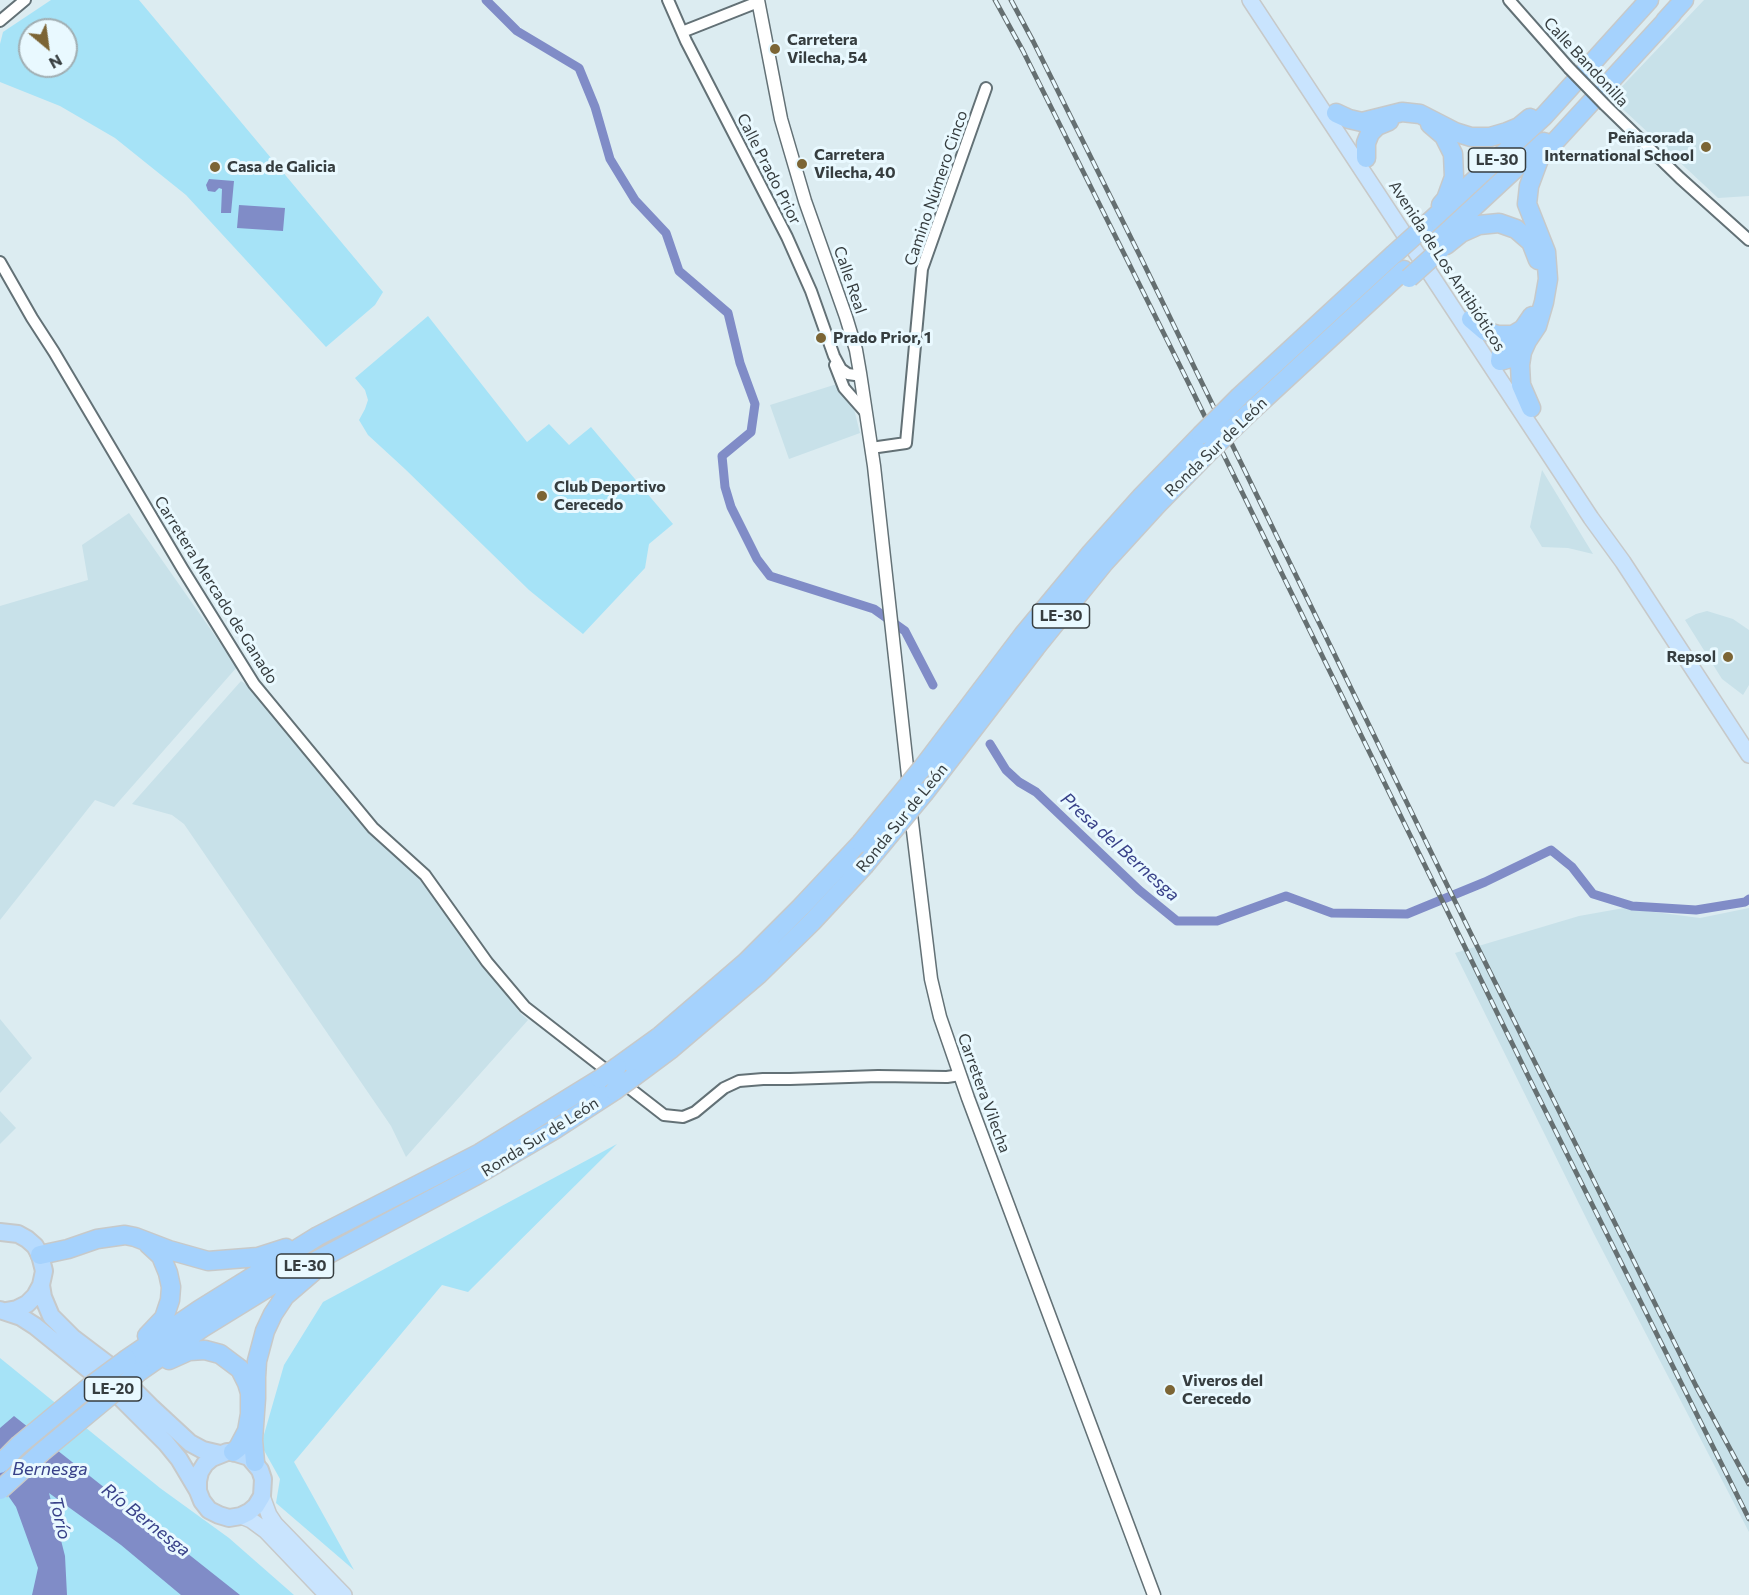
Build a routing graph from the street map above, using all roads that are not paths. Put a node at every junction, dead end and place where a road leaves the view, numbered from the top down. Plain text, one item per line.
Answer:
1 (25, 0) edge
2 (668, 0) edge
3 (1250, 0) edge
4 (1262, 0) edge
5 (1509, 0) edge
6 (1649, 0) edge
7 (1684, 0) edge
8 (758, 1) edge
9 (1672, 14) junction
10 (0, 21) edge
11 (1264, 21) junction
12 (682, 32) junction
13 (986, 88) dead end
14 (1568, 90) junction
15 (1336, 113) joint
16 (1361, 130) junction
17 (1366, 158) joint
18 (1424, 227) junction
19 (1749, 240) edge
20 (1437, 246) junction
21 (1416, 252) junction
22 (0, 262) edge
23 (1440, 288) junction
24 (1471, 319) junction
25 (1513, 335) junction
26 (1522, 352) junction
27 (834, 356) junction
28 (1500, 361) junction
29 (860, 373) junction
30 (863, 387) junction
31 (844, 388) junction
32 (1531, 408) junction
33 (866, 413) junction
34 (1205, 443) junction
35 (1543, 446) junction
36 (872, 448) junction
37 (1616, 551) junction
38 (886, 577) joint
39 (1749, 755) edge
40 (960, 1075) junction
41 (607, 1085) junction
42 (477, 1175) junction
43 (0, 1232) edge
44 (318, 1236) junction
45 (142, 1239) junction
46 (42, 1270) junction
47 (3, 1311) edge
48 (137, 1369) junction
49 (226, 1453) junction
50 (255, 1462) junction
51 (0, 1464) edge
52 (0, 1490) edge
53 (198, 1491) junction
54 (262, 1496) junction
55 (241, 1516) junction
56 (327, 1595) edge
57 (344, 1595) edge
58 (1154, 1595) edge

1 - 10 street
2 - 12 street, Calle Prado Prior
3 - 11 main road, Avenida de Los Antibióticos
4 - 15 main road
5 - 19 street, Calle Bandonilla, bridge
6 - 14 highway, Ronda Sur de León / LE-30
7 - 9 highway, Ronda Sur de León / LE-30
8 - 12 street
8 - 29 street, Calle Real
9 - 20 highway, Ronda Sur de León / LE-30
9 - 26 highway
11 - 16 main road
11 - 21 main road, Avenida de Los Antibióticos
12 - 27 street, Calle Prado Prior
13 - 36 street, Camino Número Cinco
14 - 16 highway
14 - 18 highway, Ronda Sur de León / LE-30
15 - 16 highway
16 - 17 highway
16 - 18 highway
16 - 21 main road
17 - 24 main road, Avenida de Los Antibióticos
18 - 34 highway, Ronda Sur de León / LE-30, bridge
20 - 25 highway
20 - 34 highway, Ronda Sur de León / LE-30, bridge
21 - 23 main road, Avenida de Los Antibióticos
22 - 40 street, Carretera Mercado de Ganado
23 - 28 main road
23 - 35 main road, Avenida de Los Antibióticos
24 - 25 highway
24 - 28 main road, Avenida de Los Antibióticos
25 - 28 highway
26 - 28 highway
26 - 32 highway
27 - 29 street, Calle Prado Prior
27 - 31 street, Calle Prado Prior
28 - 32 main road, Avenida de Los Antibióticos
28 - 35 main road
29 - 30 street, Calle Real
30 - 31 street
30 - 33 street, Calle Real
31 - 33 street, Calle Prado Prior
32 - 37 main road, Avenida de Los Antibióticos
33 - 36 street, Calle Real
34 - 41 highway, Ronda Sur de León / LE-30, bridge
34 - 41 highway, Ronda Sur de León / LE-30, bridge
35 - 37 main road, Avenida de Los Antibióticos
36 - 38 street, Calle Real
37 - 39 main road, Avenida de Los Antibióticos
38 - 40 street, Carretera Vilecha
40 - 58 street, Carretera Vilecha
41 - 42 highway, Ronda Sur de León / LE-30
41 - 44 highway, Ronda Sur de León / LE-30
42 - 48 highway, Ronda Sur de León / LE-30
42 - 50 highway
43 - 46 highway
44 - 45 highway
44 - 48 highway, Ronda Sur de León / LE-30
45 - 46 highway
45 - 48 highway
46 - 47 highway
46 - 49 highway, LE-20
47 - 53 highway, LE-20
48 - 49 highway
48 - 51 highway, Ronda Sur de León / LE-30, bridge
48 - 52 highway, Ronda Sur de León / LE-30, bridge
49 - 50 highway
49 - 53 highway
50 - 54 highway
53 - 55 highway
54 - 55 highway
54 - 57 main road
55 - 56 main road

